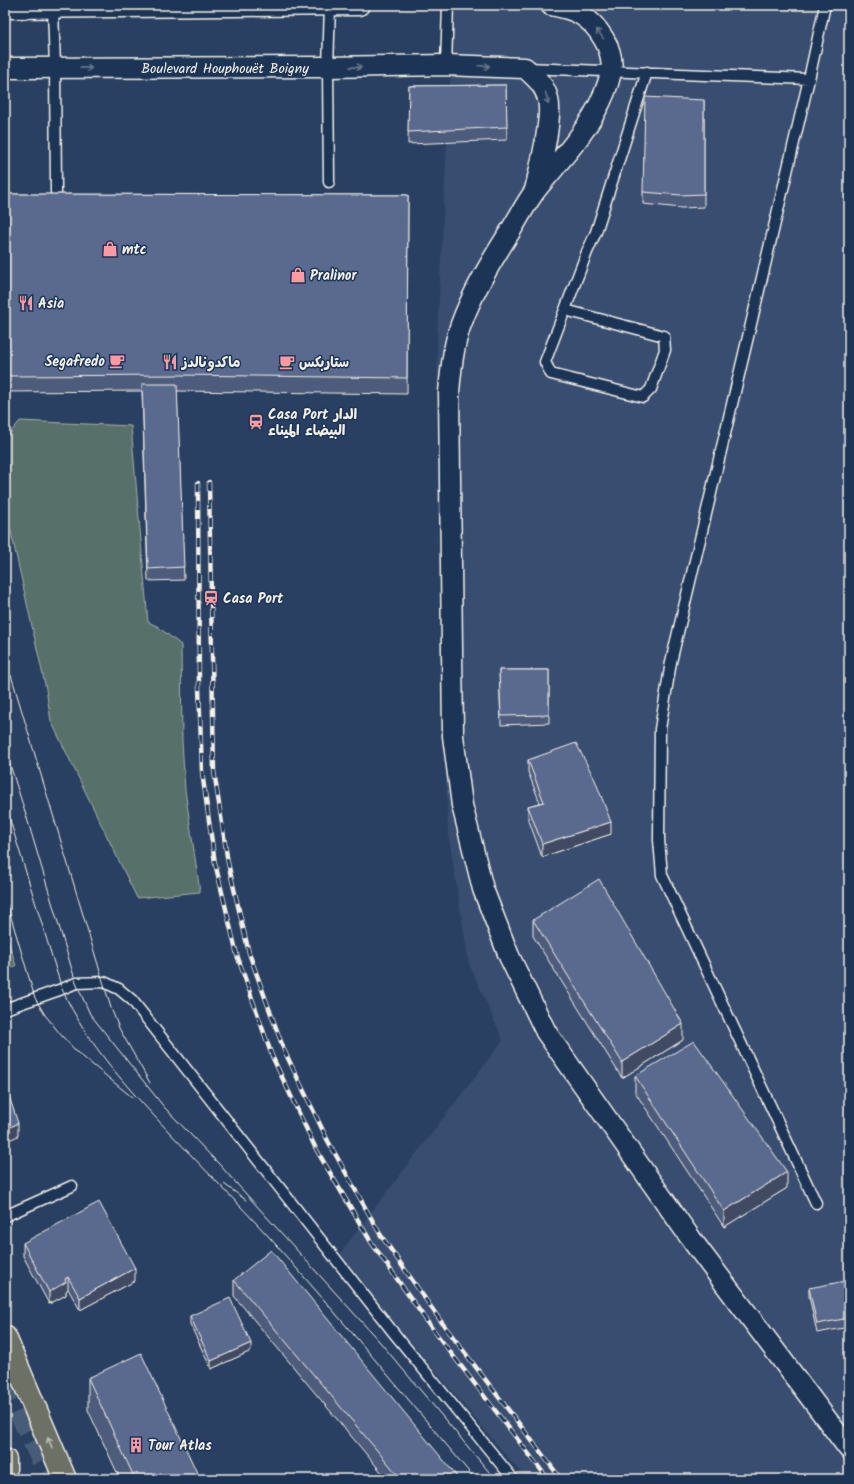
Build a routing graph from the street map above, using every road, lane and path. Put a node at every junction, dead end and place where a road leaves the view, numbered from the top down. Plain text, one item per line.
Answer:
1 (359, 5) edge
2 (448, 5) edge
3 (551, 5) edge
4 (825, 5) edge
5 (330, 6) edge
6 (5, 8) edge
7 (53, 9) junction
8 (446, 65) junction
9 (55, 67) junction
10 (328, 67) junction
11 (5, 68) edge
12 (525, 68) junction
13 (611, 70) junction
14 (647, 72) junction
15 (809, 79) junction
16 (329, 182) dead end
17 (535, 191) junction
18 (56, 192) dead end
19 (565, 310) junction
20 (5, 1009) edge
21 (72, 1186) dead end
22 (816, 1203) dead end
23 (5, 1216) edge
24 (5, 1337) edge
25 (849, 1450) edge
26 (5, 1460) edge
27 (5, 1479) edge
28 (65, 1479) edge
29 (512, 1479) edge

1 - 5 street
2 - 8 lane
13 -> 3 street
4 - 15 lane
5 - 7 street
5 - 10 lane
6 - 7 street
7 - 9 lane
10 -> 8 street, Boulevard Houphouët Boigny
8 -> 12 street, Boulevard Houphouët Boigny
9 -> 10 street, Boulevard Houphouët Boigny
9 - 11 street, Boulevard Houphouët Boigny
9 - 18 lane
10 - 16 lane
12 - 13 lane
12 -> 17 street
13 - 14 lane
13 - 17 street
14 - 15 lane
14 - 19 lane
15 - 22 lane
17 - 25 street
19 - 19 lane
20 - 29 lane
21 - 23 lane
28 -> 24 main road
26 - 27 main road

